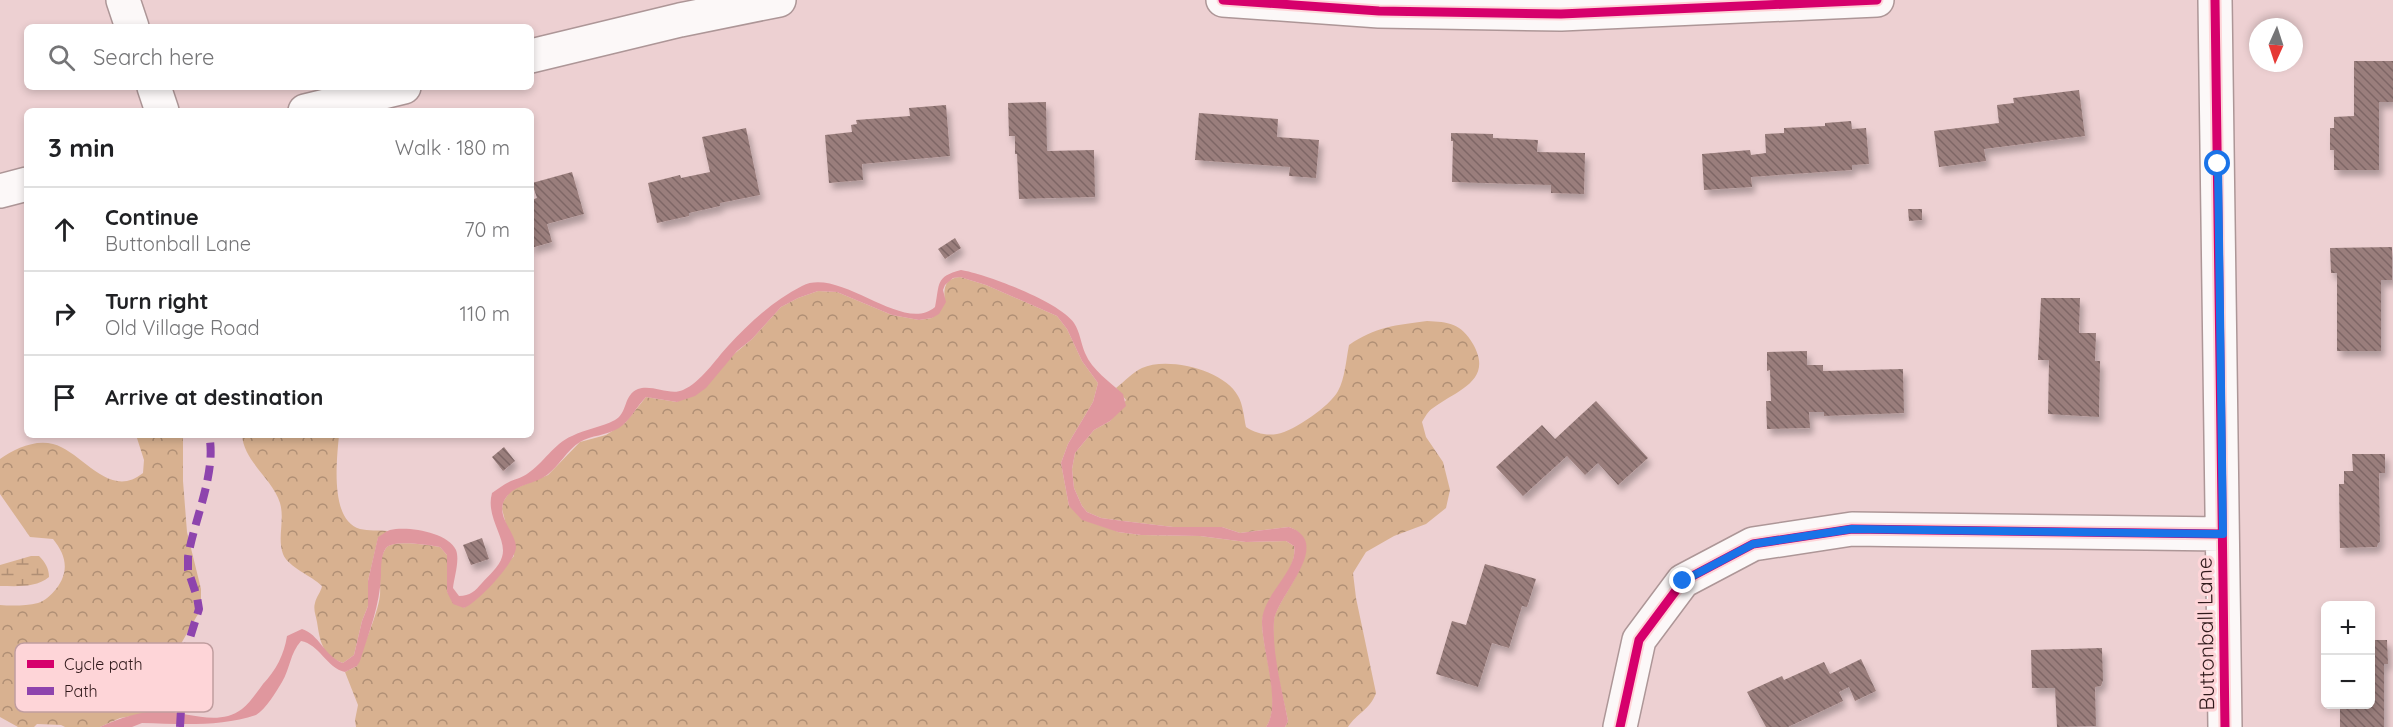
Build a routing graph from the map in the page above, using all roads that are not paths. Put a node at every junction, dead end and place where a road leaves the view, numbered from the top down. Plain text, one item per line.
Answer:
1 (123, 0) edge
2 (779, 0) edge
3 (1223, 0) edge
4 (1877, 0) edge
5 (2215, 0) edge
6 (1560, 7) edge
7 (131, 24) edge
8 (534, 55) edge
9 (155, 90) edge
10 (392, 90) edge
11 (161, 108) edge
12 (317, 108) edge
13 (24, 185) edge
14 (0, 192) edge
15 (2223, 534) junction
16 (1620, 727) edge
17 (2225, 727) edge

1 - 7 street
2 - 8 street
3 - 6 street
4 - 6 street
5 - 15 street, Buttonball Lane
9 - 11 street
10 - 12 street
13 - 14 street
15 - 16 street
15 - 17 street, Buttonball Lane

